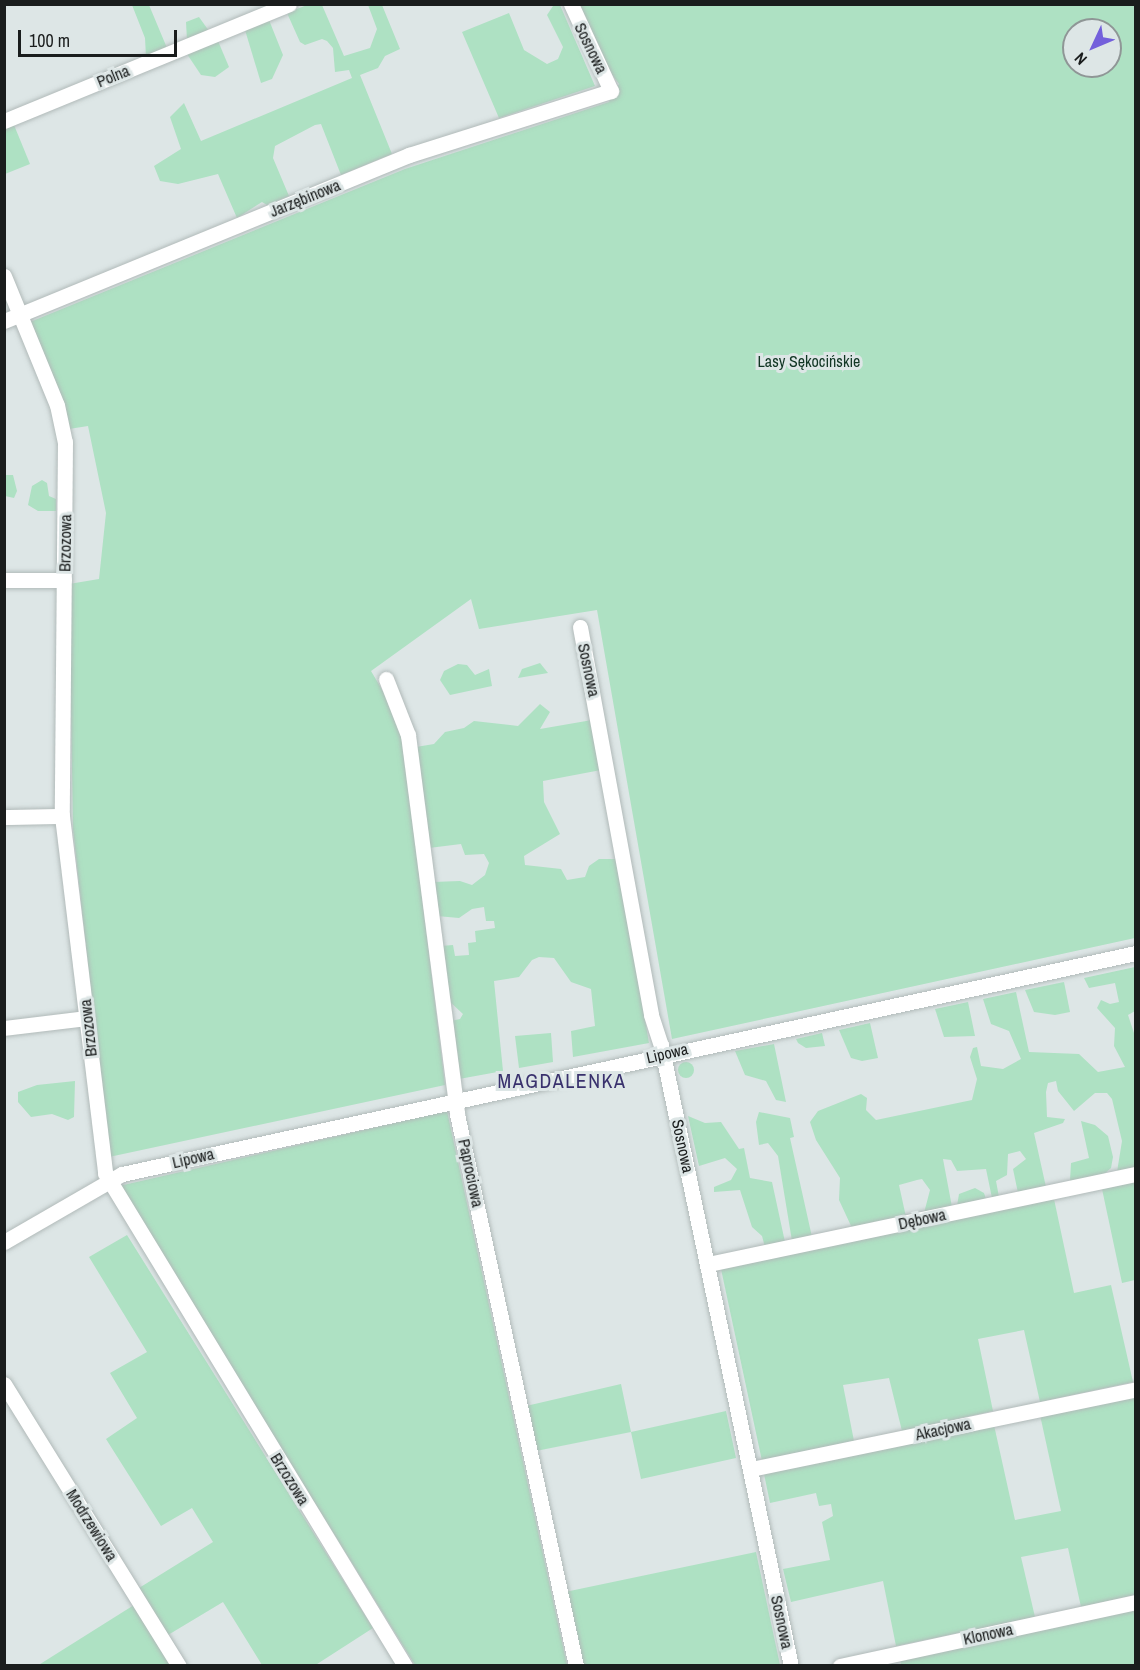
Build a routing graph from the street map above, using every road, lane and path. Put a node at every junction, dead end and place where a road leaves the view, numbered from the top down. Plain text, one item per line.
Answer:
1 (289, 4) edge
2 (571, 4) edge
3 (611, 91) joint
4 (4, 121) edge
5 (4, 276) edge
6 (20, 314) junction
7 (4, 321) edge
8 (64, 579) junction
9 (4, 580) edge
10 (580, 627) dead end
11 (386, 679) dead end
12 (62, 816) junction
13 (4, 817) edge
14 (1136, 953) edge
15 (87, 1018) junction
16 (4, 1028) edge
17 (663, 1054) junction
18 (454, 1100) junction
19 (1136, 1174) edge
20 (107, 1180) junction
21 (4, 1242) edge
22 (708, 1264) junction
23 (4, 1384) edge
24 (1136, 1389) edge
25 (751, 1469) junction
26 (1136, 1602) edge
27 (179, 1665) edge
28 (405, 1665) edge
29 (576, 1665) edge
30 (791, 1665) edge
31 (840, 1665) edge

1 - 4 street, Polna
2 - 3 street, Sosnowa
3 - 6 street, Jarzębinowa
5 - 6 street, Brzozowa
6 - 7 street, Jarzębinowa
6 - 8 street, Brzozowa
8 - 9 street
8 - 12 street, Brzozowa
10 - 17 street, Sosnowa
11 - 18 street, Paprociowa
12 - 13 street
12 - 15 street, Brzozowa
14 - 17 street, Lipowa
15 - 16 street
15 - 20 street, Brzozowa
17 - 18 street, Lipowa
17 - 22 street, Sosnowa
18 - 20 street, Lipowa
18 - 29 street, Paprociowa
19 - 22 street, Dębowa
20 - 21 street, Lipowa
20 - 28 street, Brzozowa
22 - 25 street, Sosnowa
23 - 27 street, Modrzewiowa
24 - 25 street, Akacjowa
25 - 30 street, Sosnowa
26 - 31 street, Klonowa

